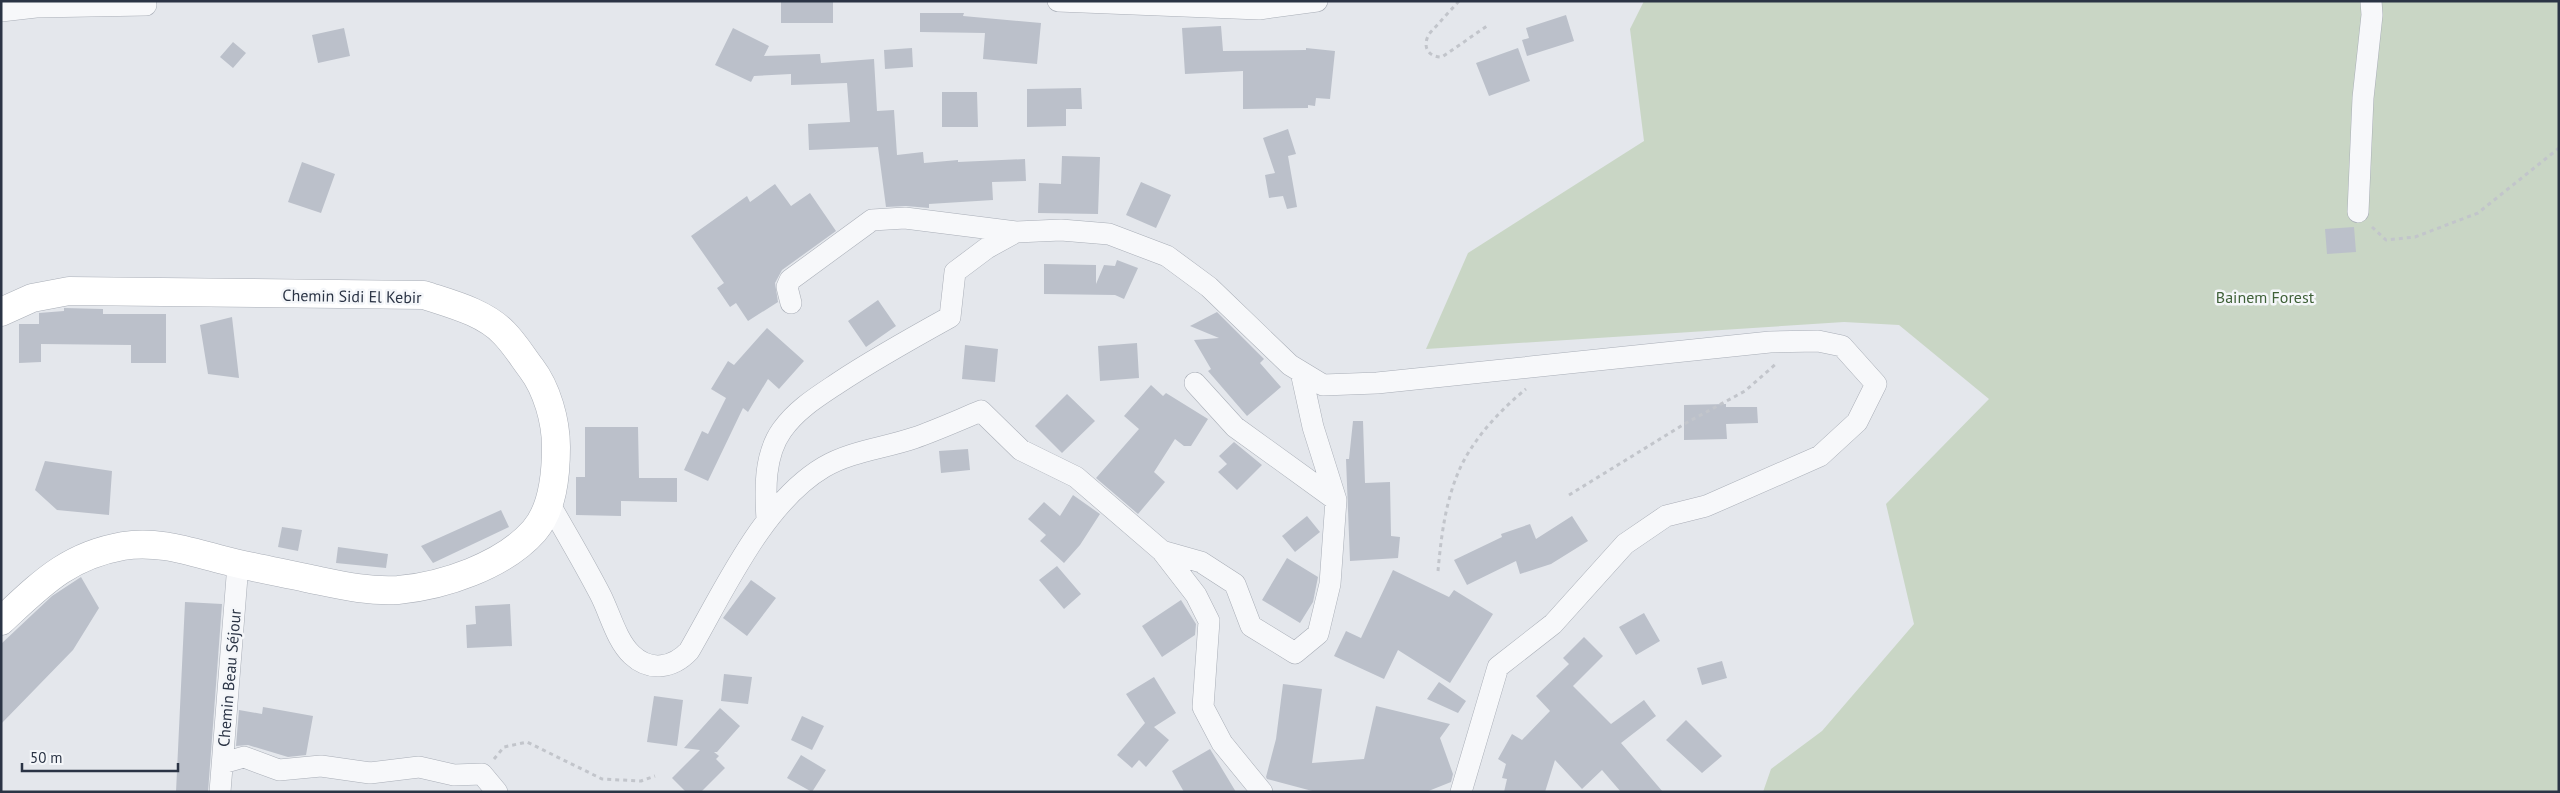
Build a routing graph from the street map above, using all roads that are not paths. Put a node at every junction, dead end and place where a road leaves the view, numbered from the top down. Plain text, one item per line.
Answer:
1 (1058, 1) edge
2 (1317, 1) edge
3 (2371, 1) edge
4 (146, 5) dead end
5 (1, 11) edge
6 (2358, 212) road end
7 (1016, 232) junction
8 (791, 303) dead end
9 (1, 312) edge
10 (1301, 372) junction
11 (1195, 383) dead end
12 (1336, 500) junction
13 (549, 503) junction
14 (767, 519) junction
15 (1162, 551) junction
16 (238, 564) junction
17 (1, 621) edge
18 (222, 763) junction
19 (220, 792) edge
20 (497, 792) edge
21 (1262, 792) edge
22 (1461, 792) edge

1 - 2 street
3 - 6 street
4 - 5 street
7 - 8 street
7 - 10 street
7 - 14 street
9 - 13 street, Chemin Sidi El Kebir
10 - 12 street
10 - 22 street
11 - 12 street
12 - 15 street
13 - 14 street
13 - 16 street, Chemin Sidi El Kebir
14 - 15 street
15 - 21 street
16 - 17 street, Chemin Sidi El Kebir
16 - 18 street, Chemin Beau Séjour
18 - 19 street, Chemin Beau Séjour
18 - 20 street

